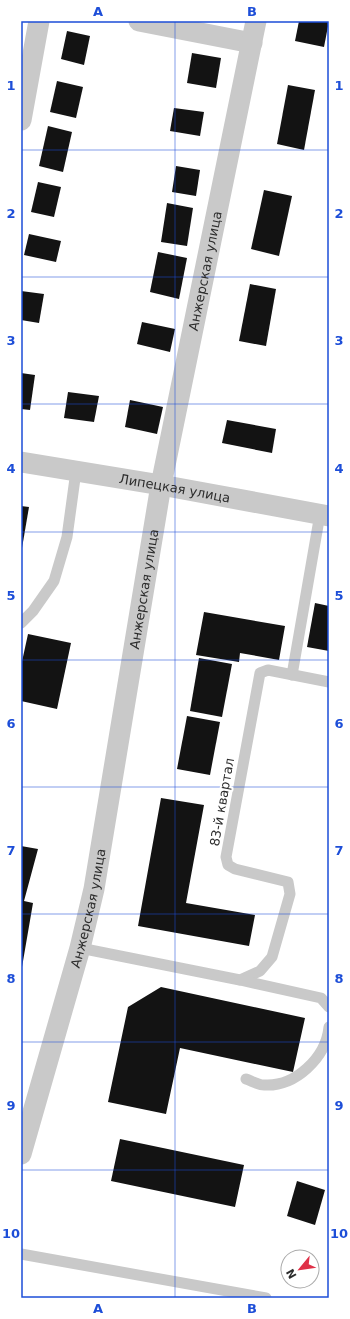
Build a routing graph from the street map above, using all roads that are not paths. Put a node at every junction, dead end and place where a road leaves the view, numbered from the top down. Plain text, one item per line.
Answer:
1 (39, 21) edge
2 (139, 21) edge
3 (256, 21) edge
4 (252, 43) junction
5 (21, 120) edge
6 (21, 462) edge
7 (76, 471) junction
8 (161, 485) junction
9 (325, 515) edge
10 (21, 623) edge
11 (292, 675) junction
12 (329, 682) edge
13 (80, 948) junction
14 (240, 980) junction
15 (329, 1007) edge
16 (329, 1028) edge
17 (246, 1079) dead end
18 (21, 1154) edge
19 (21, 1254) edge
20 (266, 1298) edge

1 - 5 street
2 - 4 street
3 - 4 street, Анжерская улица
4 - 8 street, Анжерская улица
6 - 7 street, Липецкая улица
7 - 8 street, Липецкая улица
7 - 10 lane
8 - 9 street, Липецкая улица
8 - 13 street, Анжерская улица
9 - 11 lane
11 - 12 lane, 83-й квартал
11 - 14 lane, 83-й квартал
13 - 14 lane
13 - 18 street, Анжерская улица
14 - 15 lane
16 - 17 lane
19 - 20 lane

